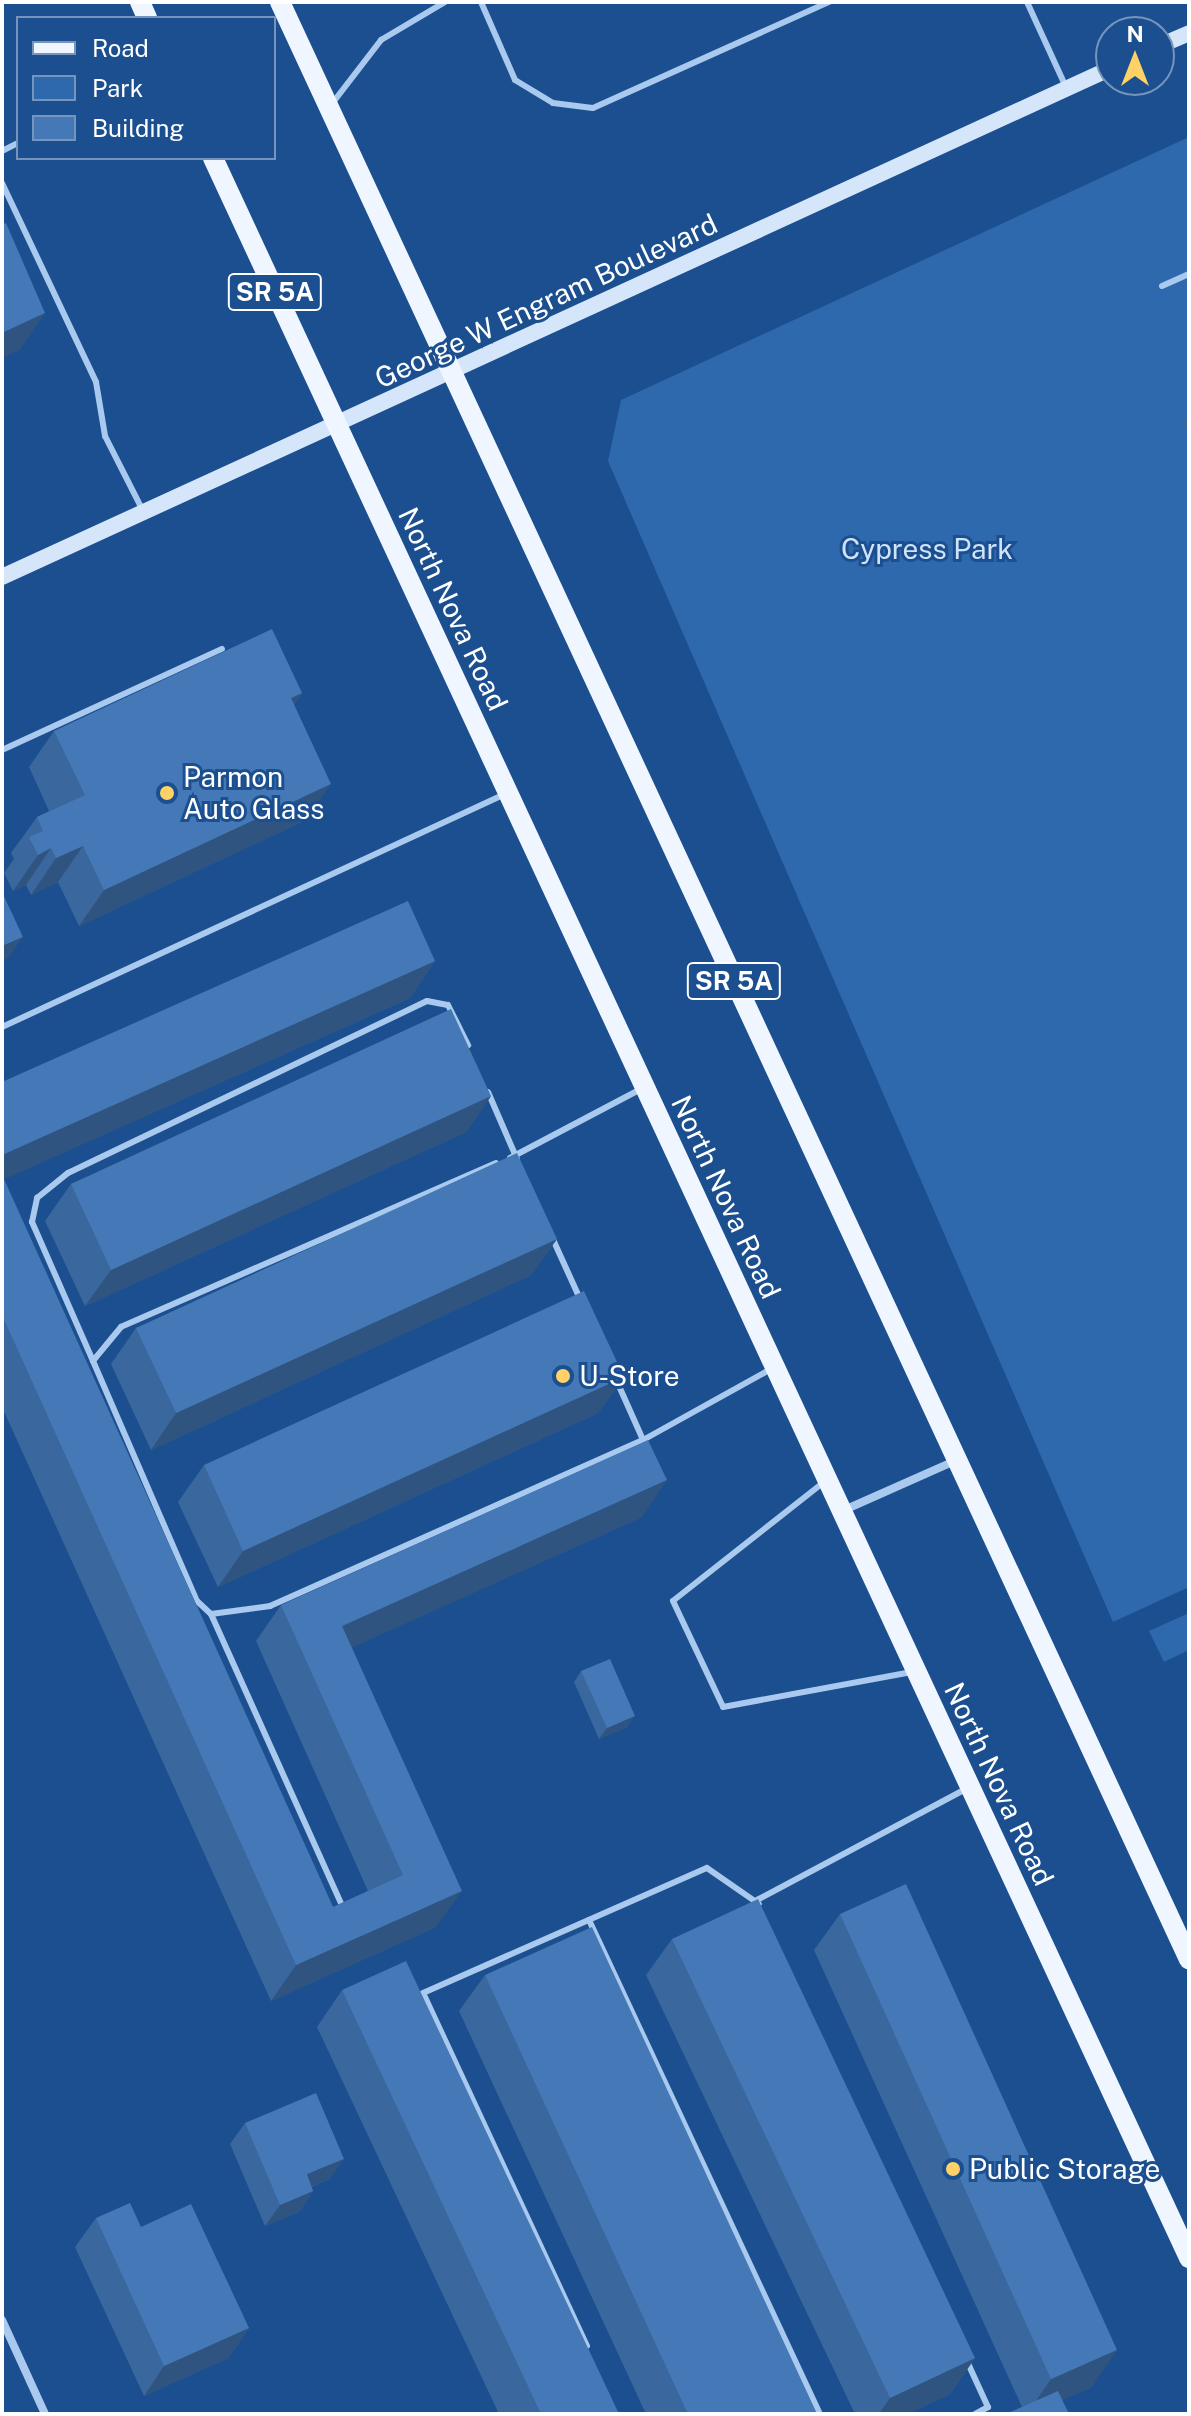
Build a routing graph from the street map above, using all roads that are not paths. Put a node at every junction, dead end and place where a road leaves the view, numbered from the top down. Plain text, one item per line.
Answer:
1 (280, 2) edge
2 (445, 2) edge
3 (481, 2) edge
4 (829, 2) edge
5 (1027, 2) edge
6 (1095, 76) edge
7 (1067, 89) junction
8 (329, 108) junction
9 (214, 160) edge
10 (2, 183) edge
11 (1189, 274) edge
12 (1162, 286) dead end
13 (451, 373) junction
14 (336, 426) junction
15 (144, 513) junction
16 (2, 577) edge
17 (222, 649) edge
18 (2, 750) edge
19 (507, 793) junction
20 (2, 1027) edge
21 (473, 1057) edge
22 (485, 1086) edge
23 (644, 1087) junction
24 (515, 1157) junction
25 (522, 1171) edge
26 (547, 1226) edge
27 (584, 1309) edge
28 (93, 1361) junction
29 (608, 1362) edge
30 (774, 1367) junction
31 (643, 1440) junction
32 (649, 1451) edge
33 (957, 1460) junction
34 (827, 1480) junction
35 (841, 1511) junction
36 (211, 1614) junction
37 (916, 1671) junction
38 (969, 1787) junction
39 (757, 1900) junction
40 (341, 1903) edge
41 (764, 1914) edge
42 (589, 1920) junction
43 (1189, 1959) edge
44 (1189, 2258) edge
45 (2, 2320) edge
46 (962, 2349) edge
47 (593, 2358) edge
48 (45, 2414) edge
49 (820, 2414) edge
50 (975, 2414) edge

1 - 8 main road, SR 5A
2 - 8 lane
3 - 4 lane
5 - 7 lane
6 - 7 main road, George W Engram Boulevard
7 - 13 main road, George W Engram Boulevard
8 - 13 main road, SR 5A
9 - 14 main road, North Nova Road / SR 5A
10 - 15 lane
11 - 12 lane
13 - 14 main road, George W Engram Boulevard
13 - 33 main road, SR 5A
14 - 15 main road, George W Engram Boulevard
14 - 19 main road, North Nova Road / SR 5A
15 - 16 main road, George W Engram Boulevard
17 - 18 lane
19 - 20 lane
19 - 23 main road, North Nova Road / SR 5A
21 - 28 lane
22 - 24 lane
23 - 24 lane
23 - 30 main road, North Nova Road / SR 5A
24 - 25 lane
24 - 28 lane
26 - 27 lane
28 - 36 lane
29 - 31 lane
30 - 31 lane
30 - 34 main road, North Nova Road / SR 5A
31 - 32 lane
31 - 36 lane
33 - 35 street
33 - 43 main road, SR 5A
34 - 35 main road, North Nova Road / SR 5A
34 - 37 lane
35 - 37 main road, North Nova Road / SR 5A
36 - 40 lane
37 - 38 main road, North Nova Road / SR 5A
38 - 39 lane
38 - 44 main road, North Nova Road / SR 5A
39 - 41 lane
39 - 42 lane
42 - 47 lane
42 - 49 lane
45 - 48 street
46 - 50 lane

